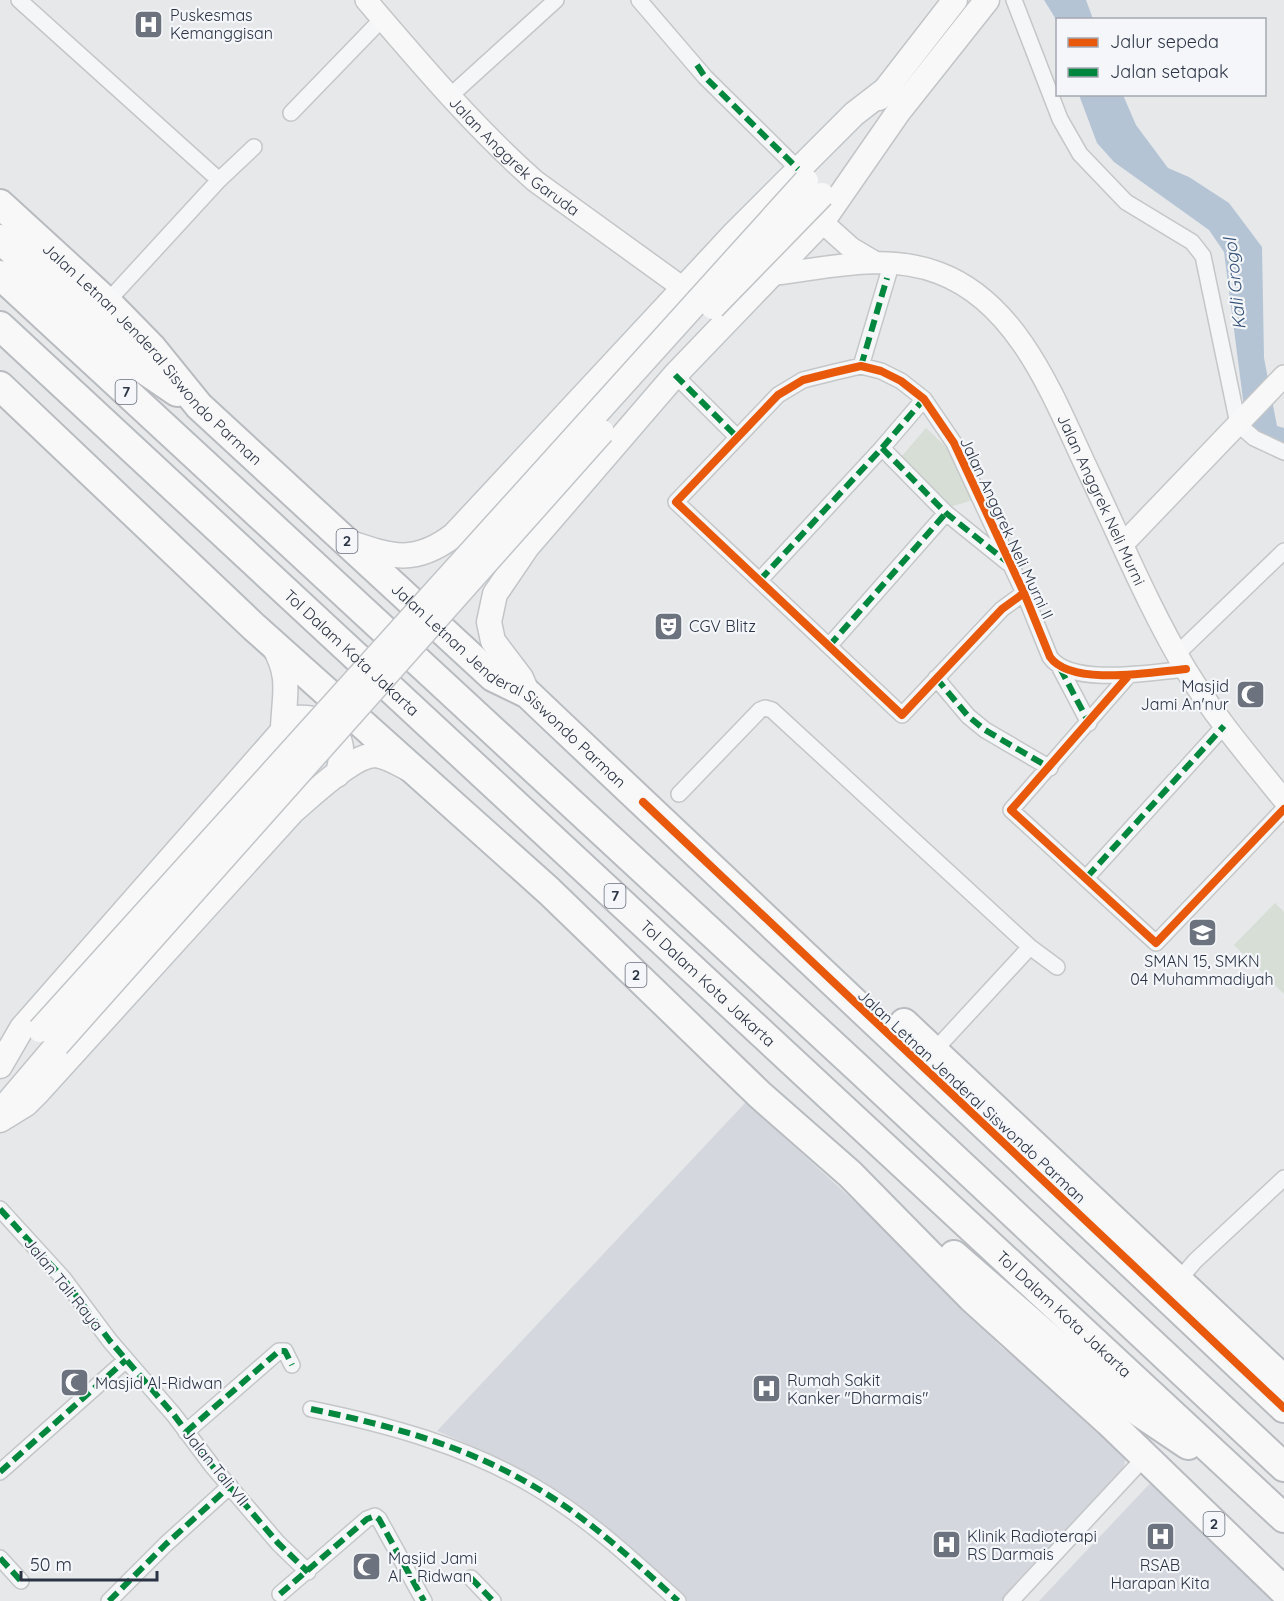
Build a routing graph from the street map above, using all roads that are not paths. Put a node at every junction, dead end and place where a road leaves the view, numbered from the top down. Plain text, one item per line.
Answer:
1 (19, 0) edge
2 (366, 0) edge
3 (556, 0) edge
4 (639, 0) edge
5 (955, 0) edge
6 (987, 0) edge
7 (1014, 0) edge
8 (382, 19) junction
9 (449, 97) junction
10 (899, 111) junction
11 (291, 113) dead end
12 (254, 147) dead end
13 (219, 180) junction
14 (809, 181) junction
15 (0, 204) edge
16 (822, 222) junction
17 (0, 238) edge
18 (883, 262) junction
19 (0, 275) edge
20 (769, 275) junction
21 (683, 288) junction
22 (107, 302) junction
23 (0, 326) edge
24 (861, 366) junction
25 (675, 375) junction
26 (1279, 382) edge
27 (0, 386) edge
28 (924, 399) junction
29 (200, 406) junction
30 (1242, 421) junction
31 (736, 436) junction
32 (882, 448) junction
33 (1284, 452) edge
34 (946, 513) junction
35 (470, 518) junction
36 (347, 541) junction
37 (1123, 544) junction
38 (1284, 551) edge
39 (521, 556) junction
40 (1010, 565) junction
41 (760, 580) junction
42 (1024, 593) junction
43 (273, 645) junction
44 (829, 645) junction
45 (1182, 661) junction
46 (1060, 668) junction
47 (1129, 675) junction
48 (936, 678) junction
49 (528, 694) junction
50 (1089, 723) junction
51 (1224, 726) junction
52 (283, 729) junction
53 (1050, 768) junction
54 (337, 775) junction
55 (422, 776) junction
56 (679, 794) dead end
57 (1284, 800) edge
58 (643, 802) junction
59 (1284, 809) edge
60 (1087, 878) junction
61 (1030, 947) junction
62 (1057, 967) dead end
63 (49, 1038) junction
64 (934, 1051) junction
65 (0, 1068) edge
66 (860, 1070) junction
67 (832, 1099) junction
68 (0, 1112) edge
69 (0, 1120) edge
70 (1038, 1147) junction
71 (850, 1174) junction
72 (1284, 1178) edge
73 (1053, 1182) junction
74 (0, 1209) edge
75 (1178, 1281) junction
76 (126, 1360) junction
77 (292, 1365) dead end
78 (1284, 1380) edge
79 (1284, 1408) edge
80 (311, 1409) dead end
81 (186, 1432) junction
82 (1145, 1457) junction
83 (1230, 1467) junction
84 (1284, 1467) edge
85 (0, 1472) edge
86 (230, 1486) junction
87 (1284, 1518) edge
88 (0, 1558) edge
89 (308, 1572) junction
90 (471, 1578) dead end
91 (21, 1581) dead end
92 (1284, 1591) edge
93 (280, 1594) dead end
94 (109, 1601) edge
95 (424, 1601) edge
96 (494, 1601) edge
97 (678, 1601) edge
98 (1011, 1601) edge

1 - 13 street
2 - 8 street, Jalan Anggrek Garuda
3 - 9 street
4 - 14 street
5 - 14 main road
6 - 10 main road
7 - 30 street
8 - 9 street, Jalan Anggrek Garuda
8 - 11 street
9 - 21 street, Jalan Anggrek Garuda
10 - 14 main road
10 - 16 main road
12 - 13 street
13 - 22 street
14 - 21 main road
14 - 63 main road, bridge
15 - 22 highway, Jalan Letnan Jenderal Siswondo Parman / 2
16 - 18 street, Jalan Anggrek Neli Murni
16 - 20 main road
17 - 29 highway
18 - 20 street, Jalan Anggrek Neli Murni
18 - 24 street
18 - 37 street, Jalan Anggrek Neli Murni
19 - 66 highway, 7
20 - 25 main road
21 - 35 main road
22 - 29 highway, Jalan Letnan Jenderal Siswondo Parman / 2
23 - 67 highway, Tol Dalam Kota Jakarta / 7
24 - 28 street, Jalan Anggrek Neli Murni II
24 - 31 street
25 - 31 street
25 - 39 main road
26 - 30 street
27 - 43 highway, 2
28 - 32 street
28 - 40 street, Jalan Anggrek Neli Murni II
29 - 36 highway, Jalan Letnan Jenderal Siswondo Parman / 2
30 - 33 street
30 - 37 street
31 - 41 street
32 - 34 street
32 - 41 street
34 - 40 street
34 - 44 street
35 - 36 main road
35 - 39 main road
36 - 49 highway, Jalan Letnan Jenderal Siswondo Parman / 2
37 - 45 street, Jalan Anggrek Neli Murni
38 - 45 street
39 - 49 main road
40 - 42 street, Jalan Anggrek Neli Murni II
41 - 44 street
42 - 46 street, Jalan Anggrek Neli Murni II
42 - 48 street
43 - 52 main road
43 - 55 highway, 2
44 - 48 street
45 - 47 street
45 - 51 street, Jalan Anggrek Neli Murni
46 - 47 street
46 - 50 street, Jalan Anggrek Neli Murni II
47 - 50 street
48 - 53 street
49 - 58 highway, Jalan Letnan Jenderal Siswondo Parman / 2
50 - 53 street
51 - 57 street, Jalan Anggrek Neli Murni
51 - 60 street
52 - 54 main road
52 - 65 main road
53 - 60 street
54 - 55 main road
54 - 69 main road
55 - 71 highway, 2
56 - 61 street
58 - 64 highway
58 - 73 highway, Jalan Letnan Jenderal Siswondo Parman / 2
59 - 60 street
61 - 62 street
61 - 64 street
63 - 65 main road
63 - 68 main road
64 - 70 highway
66 - 67 highway
66 - 84 highway, 7
67 - 83 highway, Tol Dalam Kota Jakarta / 7
70 - 73 highway
70 - 73 highway
71 - 82 highway, 2
71 - 83 highway
72 - 75 street
73 - 75 highway
73 - 79 highway, Jalan Letnan Jenderal Siswondo Parman / 2
74 - 76 street, Jalan Tali Raya
75 - 78 highway
76 - 81 street, Jalan Tali VII
76 - 85 street
77 - 81 street
80 - 97 street
81 - 86 street, Jalan Tali VII
82 - 92 highway, 2
82 - 98 street
83 - 87 highway, Tol Dalam Kota Jakarta / 7
86 - 89 street, Jalan Tali VII
86 - 94 street
88 - 91 street
89 - 93 street
89 - 95 street
90 - 96 street

